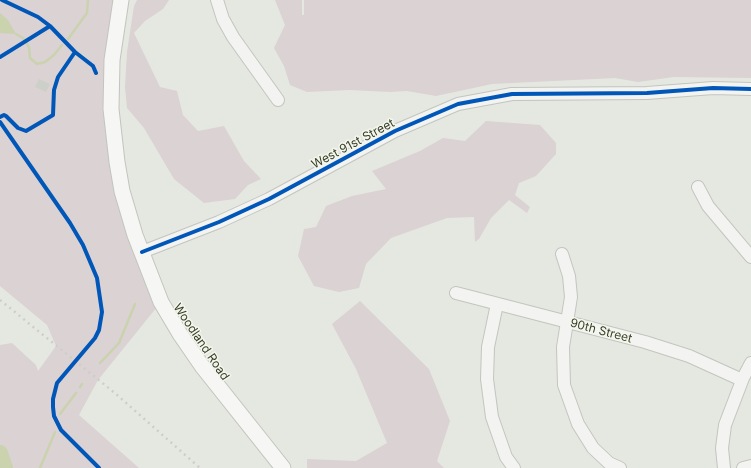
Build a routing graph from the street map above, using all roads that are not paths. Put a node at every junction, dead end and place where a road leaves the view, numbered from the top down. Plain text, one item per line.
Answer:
1 (121, 0) edge
2 (217, 0) edge
3 (751, 89) edge
4 (278, 100) dead end
5 (698, 188) dead end
6 (142, 252) junction
7 (562, 254) dead end
8 (751, 257) edge
9 (456, 293) dead end
10 (497, 304) junction
11 (567, 322) junction
12 (751, 363) edge
13 (742, 380) junction
14 (751, 466) edge
15 (283, 468) edge
16 (514, 468) edge
17 (620, 468) edge
18 (724, 468) edge
19 (743, 468) edge

1 - 6 main road, Woodland Road
2 - 4 street
3 - 6 street, West 91st Street
5 - 8 street
6 - 15 main road, Woodland Road
7 - 11 street
9 - 10 street, 90th Street
10 - 11 street, 90th Street
10 - 16 street
11 - 13 street, 90th Street
11 - 17 street
12 - 13 street
13 - 18 street
14 - 19 street

